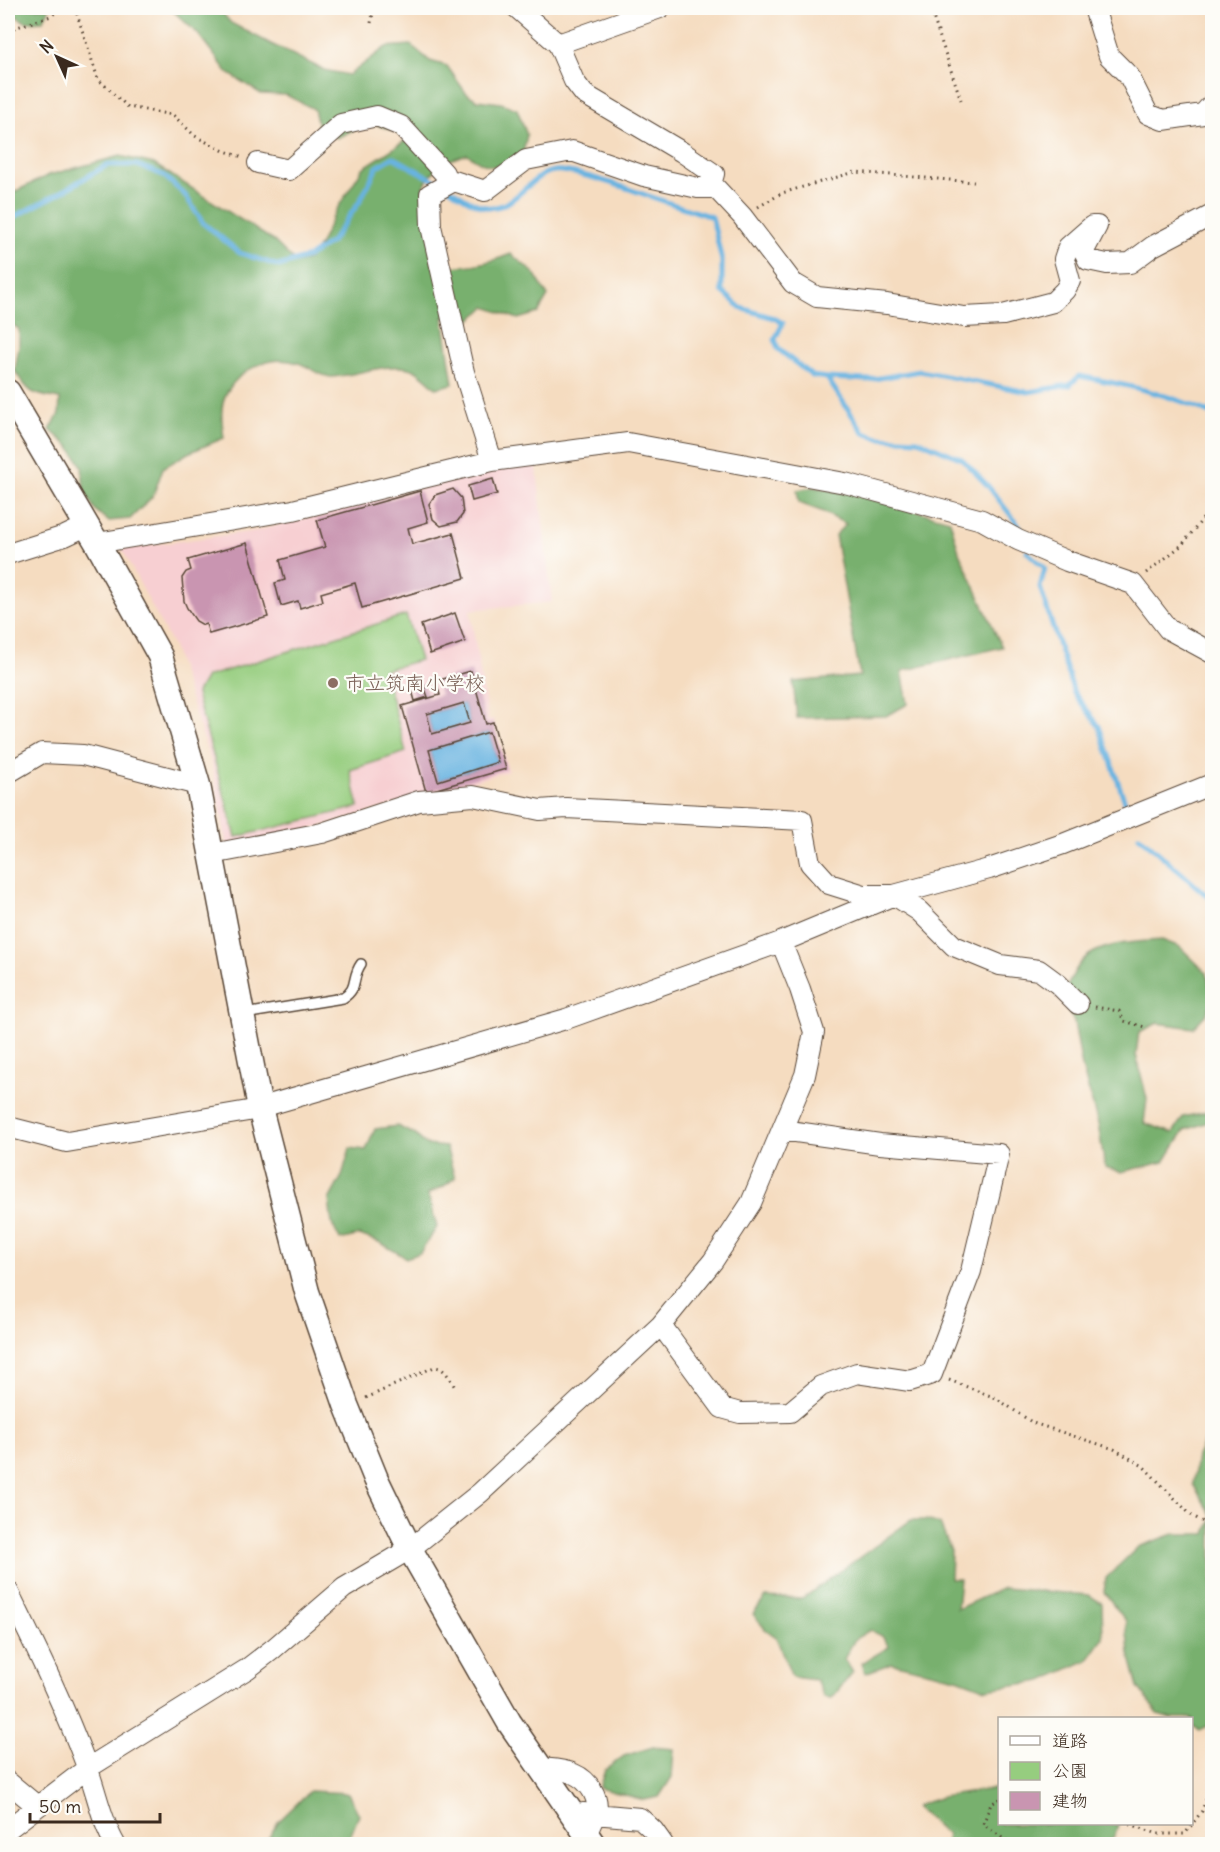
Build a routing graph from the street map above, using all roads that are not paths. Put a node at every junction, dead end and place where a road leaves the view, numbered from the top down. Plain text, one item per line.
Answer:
1 (517, 8) edge
2 (660, 8) edge
3 (1094, 8) edge
4 (558, 44) junction
5 (1212, 104) edge
6 (258, 163) road end
7 (448, 184) junction
8 (712, 184) junction
9 (1212, 215) edge
10 (8, 392) edge
11 (492, 461) junction
12 (92, 535) junction
13 (8, 554) edge
14 (1212, 653) edge
15 (8, 773) edge
16 (1212, 784) edge
17 (198, 785) junction
18 (212, 854) junction
19 (894, 895) junction
20 (781, 942) junction
21 (361, 964) dead end
22 (1078, 1004) road end
23 (241, 1014) junction
24 (260, 1108) junction
25 (8, 1127) edge
26 (782, 1130) junction
27 (661, 1326) junction
28 (410, 1549) junction
29 (8, 1591) edge
30 (88, 1768) junction
31 (540, 1768) junction
32 (8, 1782) edge
33 (37, 1806) junction
34 (596, 1812) junction
35 (571, 1813) junction
36 (8, 1829) edge
37 (589, 1840) edge
38 (115, 1845) edge
39 (663, 1845) edge

1 - 4 street
2 - 4 street
3 - 5 street
4 - 8 street
6 - 7 street
7 - 8 street
7 - 11 street
8 - 9 street
10 - 12 street
11 - 12 street
11 - 14 street
12 - 13 street
12 - 17 street
15 - 17 street
16 - 19 street
17 - 18 street
18 - 19 street
18 - 23 street
19 - 20 street
19 - 22 street
20 - 24 street
20 - 26 street
21 - 23 lane
23 - 24 street
24 - 25 street
24 - 28 street
26 - 27 street
26 - 27 street
27 - 28 street
28 - 30 street
28 - 31 street
29 - 30 street
30 - 33 street
30 - 38 street
31 - 34 street
31 - 35 street
32 - 33 street
33 - 36 street
34 - 35 street
34 - 37 street
34 - 39 street
35 - 37 street

